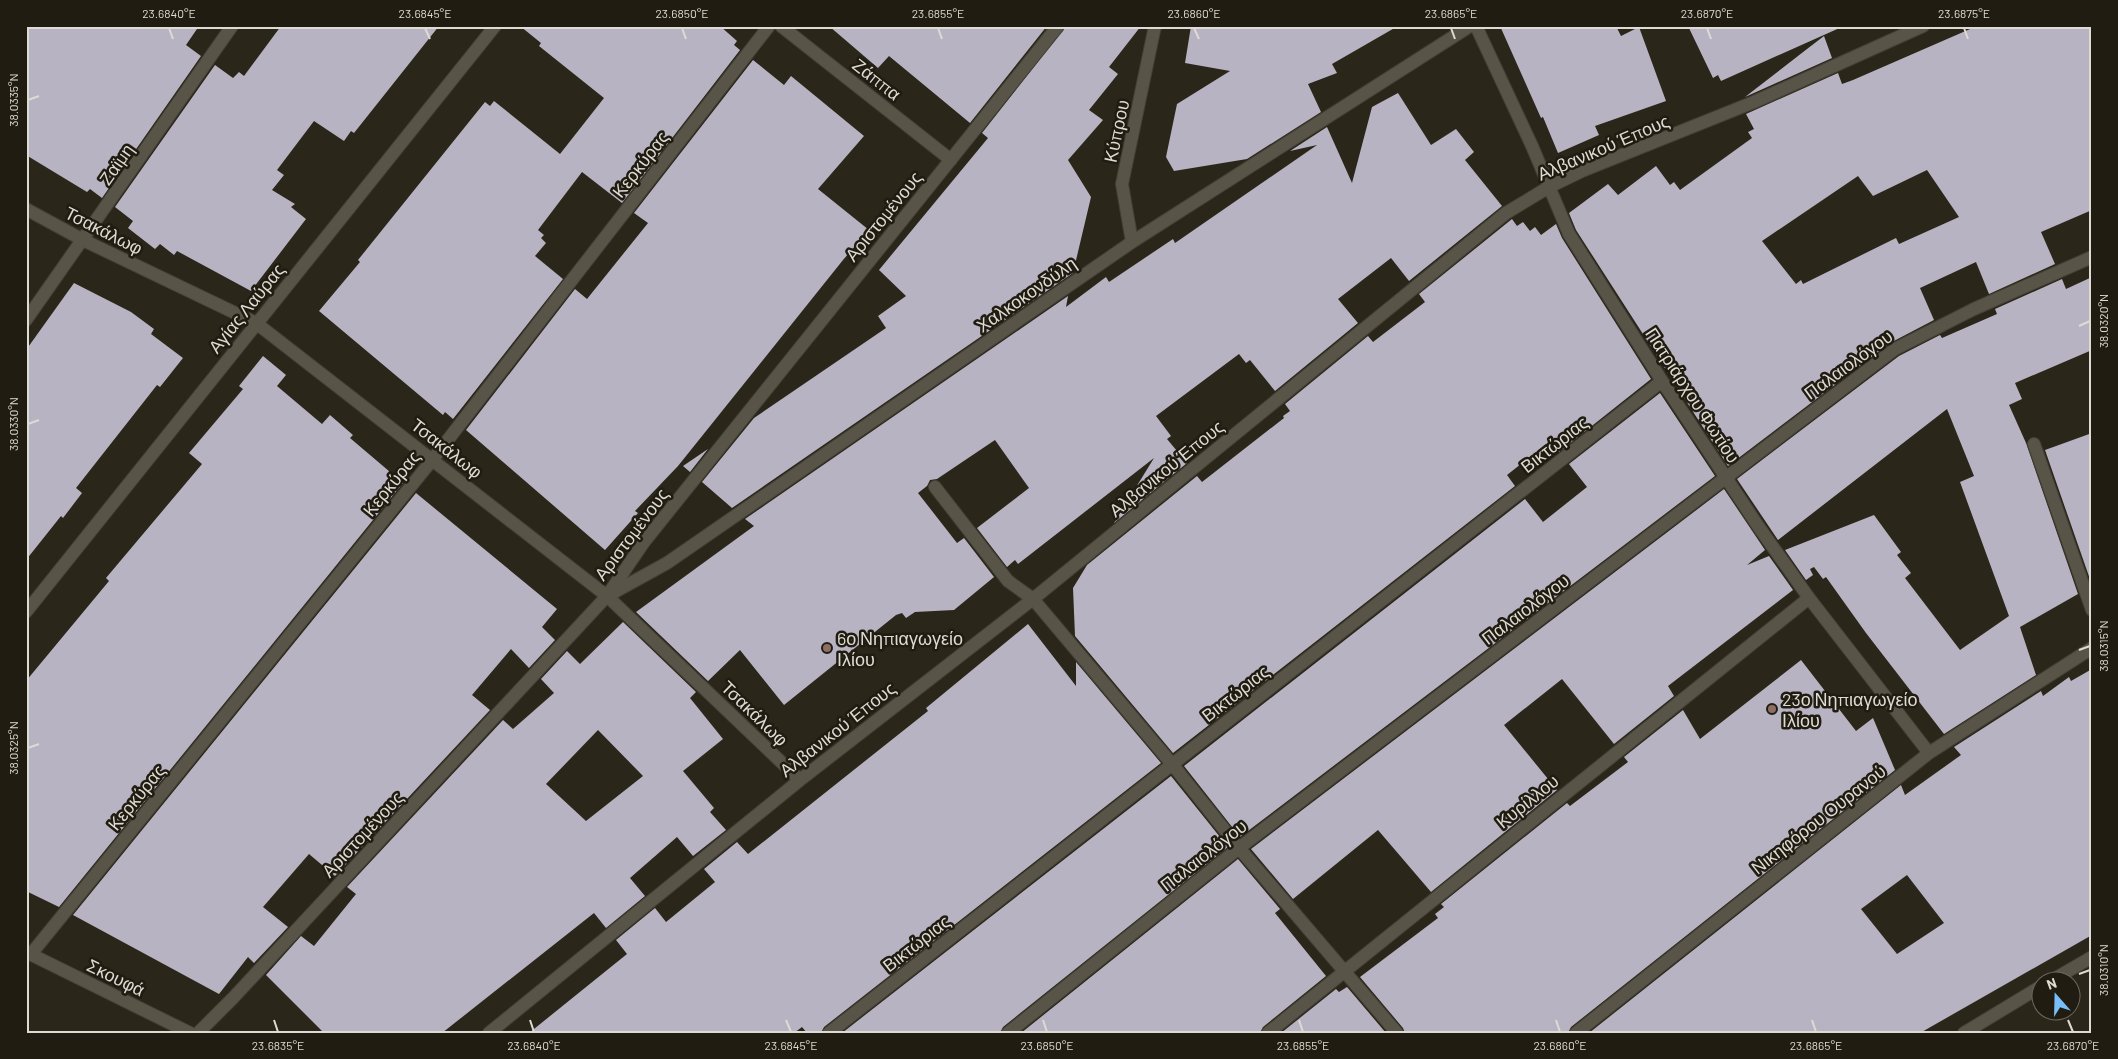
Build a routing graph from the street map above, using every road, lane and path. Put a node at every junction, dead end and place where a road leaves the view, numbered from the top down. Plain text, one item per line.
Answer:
1 (232, 26) edge
2 (495, 26) edge
3 (769, 26) edge
4 (781, 26) edge
5 (1058, 26) edge
6 (1155, 26) edge
7 (1470, 26) edge
8 (1476, 26) edge
9 (1923, 26) edge
10 (951, 160) junction
11 (1549, 187) junction
12 (26, 210) edge
13 (83, 240) junction
14 (1132, 242) junction
15 (2092, 258) edge
16 (26, 320) edge
17 (256, 323) junction
18 (1662, 381) junction
19 (2034, 444) dead end
20 (433, 459) junction
21 (1727, 478) junction
22 (935, 487) dead end
23 (607, 596) junction
24 (1809, 598) junction
25 (1033, 599) junction
26 (2092, 610) edge
27 (26, 612) edge
28 (2092, 648) edge
29 (1929, 754) junction
30 (1172, 764) junction
31 (800, 780) junction
32 (1239, 848) junction
33 (29, 953) edge
34 (2092, 957) edge
35 (1344, 970) junction
36 (2066, 972) edge
37 (2030, 992) edge
38 (190, 1033) edge
39 (198, 1033) edge
40 (489, 1033) edge
41 (829, 1033) edge
42 (1008, 1033) edge
43 (1268, 1033) edge
44 (1397, 1033) edge
45 (1576, 1033) edge
46 (1964, 1033) edge

1 - 13 street, Ζαϊμη
2 - 17 street, Αγίας Λαύρας
3 - 20 street, Κερκύρας
4 - 10 street, Ζάππα
5 - 10 street, Αριστομένους
6 - 14 street, Κύπρου
7 - 14 street, Χαλκοκονδύλη
8 - 11 street, Πατριάρχου Φωτίου
9 - 11 street, Αλβανικού Έπους
10 - 23 street, Αριστομένους
11 - 18 street, Πατριάρχου Φωτίου
11 - 25 street, Αλβανικού Έπους
12 - 13 street, Τσακάλωφ
13 - 16 street, Ζαϊμη
13 - 17 street, Τσακάλωφ
14 - 23 street, Χαλκοκονδύλη
15 - 21 street, Παλαιολόγου
17 - 20 street, Τσακάλωφ
17 - 27 street, Αγίας Λαύρας
18 - 21 street, Πατριάρχου Φωτίου
18 - 30 street, Βικτώριας
19 - 26 street
20 - 23 street, Τσακάλωφ
20 - 33 street, Κερκύρας
21 - 24 street, Πατριάρχου Φωτίου
21 - 32 street, Παλαιολόγου
22 - 25 street
23 - 31 street, Τσακάλωφ
23 - 39 street, Αριστομένους
24 - 29 street, Πατριάρχου Φωτίου
24 - 35 street, Κυρίλλου
25 - 30 street
25 - 31 street, Αλβανικού Έπους
28 - 29 street, Νικηφόρου Ουρανού
29 - 45 street, Νικηφόρου Ουρανού
30 - 32 street
30 - 41 street, Βικτώριας
31 - 40 street, Αλβανικού Έπους
32 - 35 street
32 - 42 street, Παλαιολόγου
33 - 38 street, Σκουφά
34 - 36 street
35 - 43 street, Κυρίλλου
35 - 44 street
37 - 46 street

